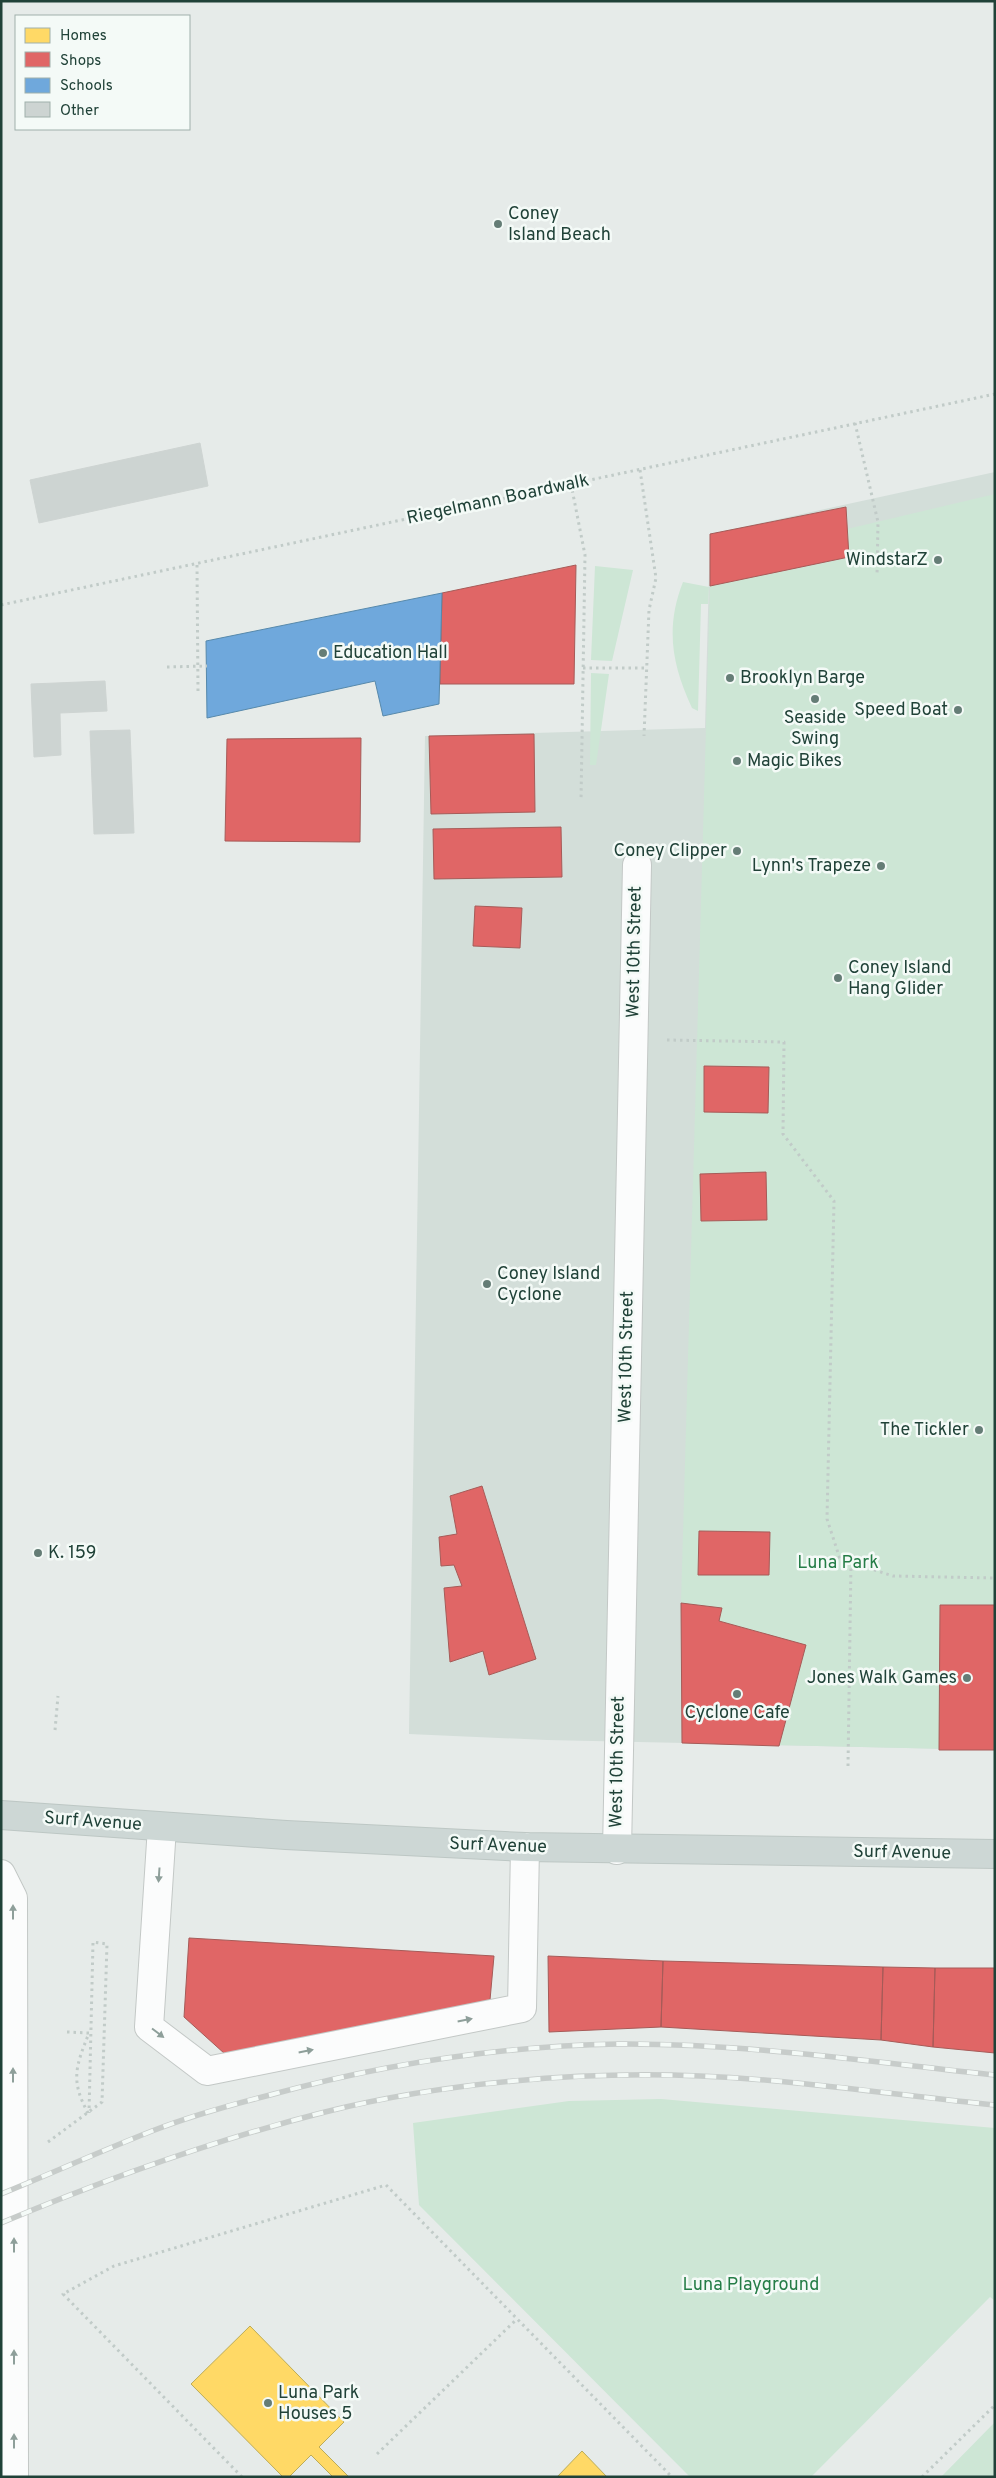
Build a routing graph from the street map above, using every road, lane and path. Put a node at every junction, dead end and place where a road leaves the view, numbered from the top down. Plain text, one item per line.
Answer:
1 (995, 394) edge
2 (855, 423) junction
3 (640, 470) junction
4 (571, 483) junction
5 (197, 565) junction
6 (877, 576) dead end
7 (1, 605) edge
8 (198, 666) junction
9 (207, 666) dead end
10 (167, 667) dead end
11 (583, 668) junction
12 (648, 668) junction
13 (198, 692) dead end
14 (644, 736) dead end
15 (581, 802) dead end
16 (637, 865) dead end
17 (633, 1039) junction
18 (851, 1562) junction
19 (995, 1578) edge
20 (58, 1696) dead end
21 (55, 1730) dead end
22 (848, 1766) dead end
23 (1, 1815) edge
24 (162, 1827) junction
25 (524, 1848) junction
26 (617, 1850) junction
27 (995, 1854) edge
28 (1, 1874) edge
29 (67, 2032) dead end
30 (89, 2033) junction
31 (89, 2113) junction
32 (48, 2142) dead end
33 (517, 2318) junction
34 (995, 2405) edge
35 (8, 2406) edge
36 (377, 2454) dead end
37 (14, 2477) edge
38 (242, 2477) edge
39 (672, 2477) edge
40 (922, 2477) edge

1 - 2 path, Riegelmann Boardwalk
2 - 3 path, Riegelmann Boardwalk
2 - 6 path
3 - 4 path, Riegelmann Boardwalk
3 - 12 path
4 - 5 path, Riegelmann Boardwalk
4 - 11 path
5 - 7 path, Riegelmann Boardwalk
5 - 8 path
8 - 9 path
8 - 10 path
8 - 13 path
11 - 12 path
11 - 15 path
12 - 14 path
16 - 17 street, West 10th Street
17 - 18 path
17 - 26 street, West 10th Street
18 - 19 path
18 - 22 path
20 - 21 path
23 - 24 main road, Surf Avenue
24 - 25 main road, Surf Avenue
24 -> 25 street
25 - 26 main road, Surf Avenue
26 - 27 main road, Surf Avenue
35 -> 28 street
29 - 30 path
30 - 31 path
30 - 31 path
30 - 31 path
31 - 32 path
33 - 36 path
33 - 38 path
33 - 39 path
34 - 40 path
37 -> 35 street

